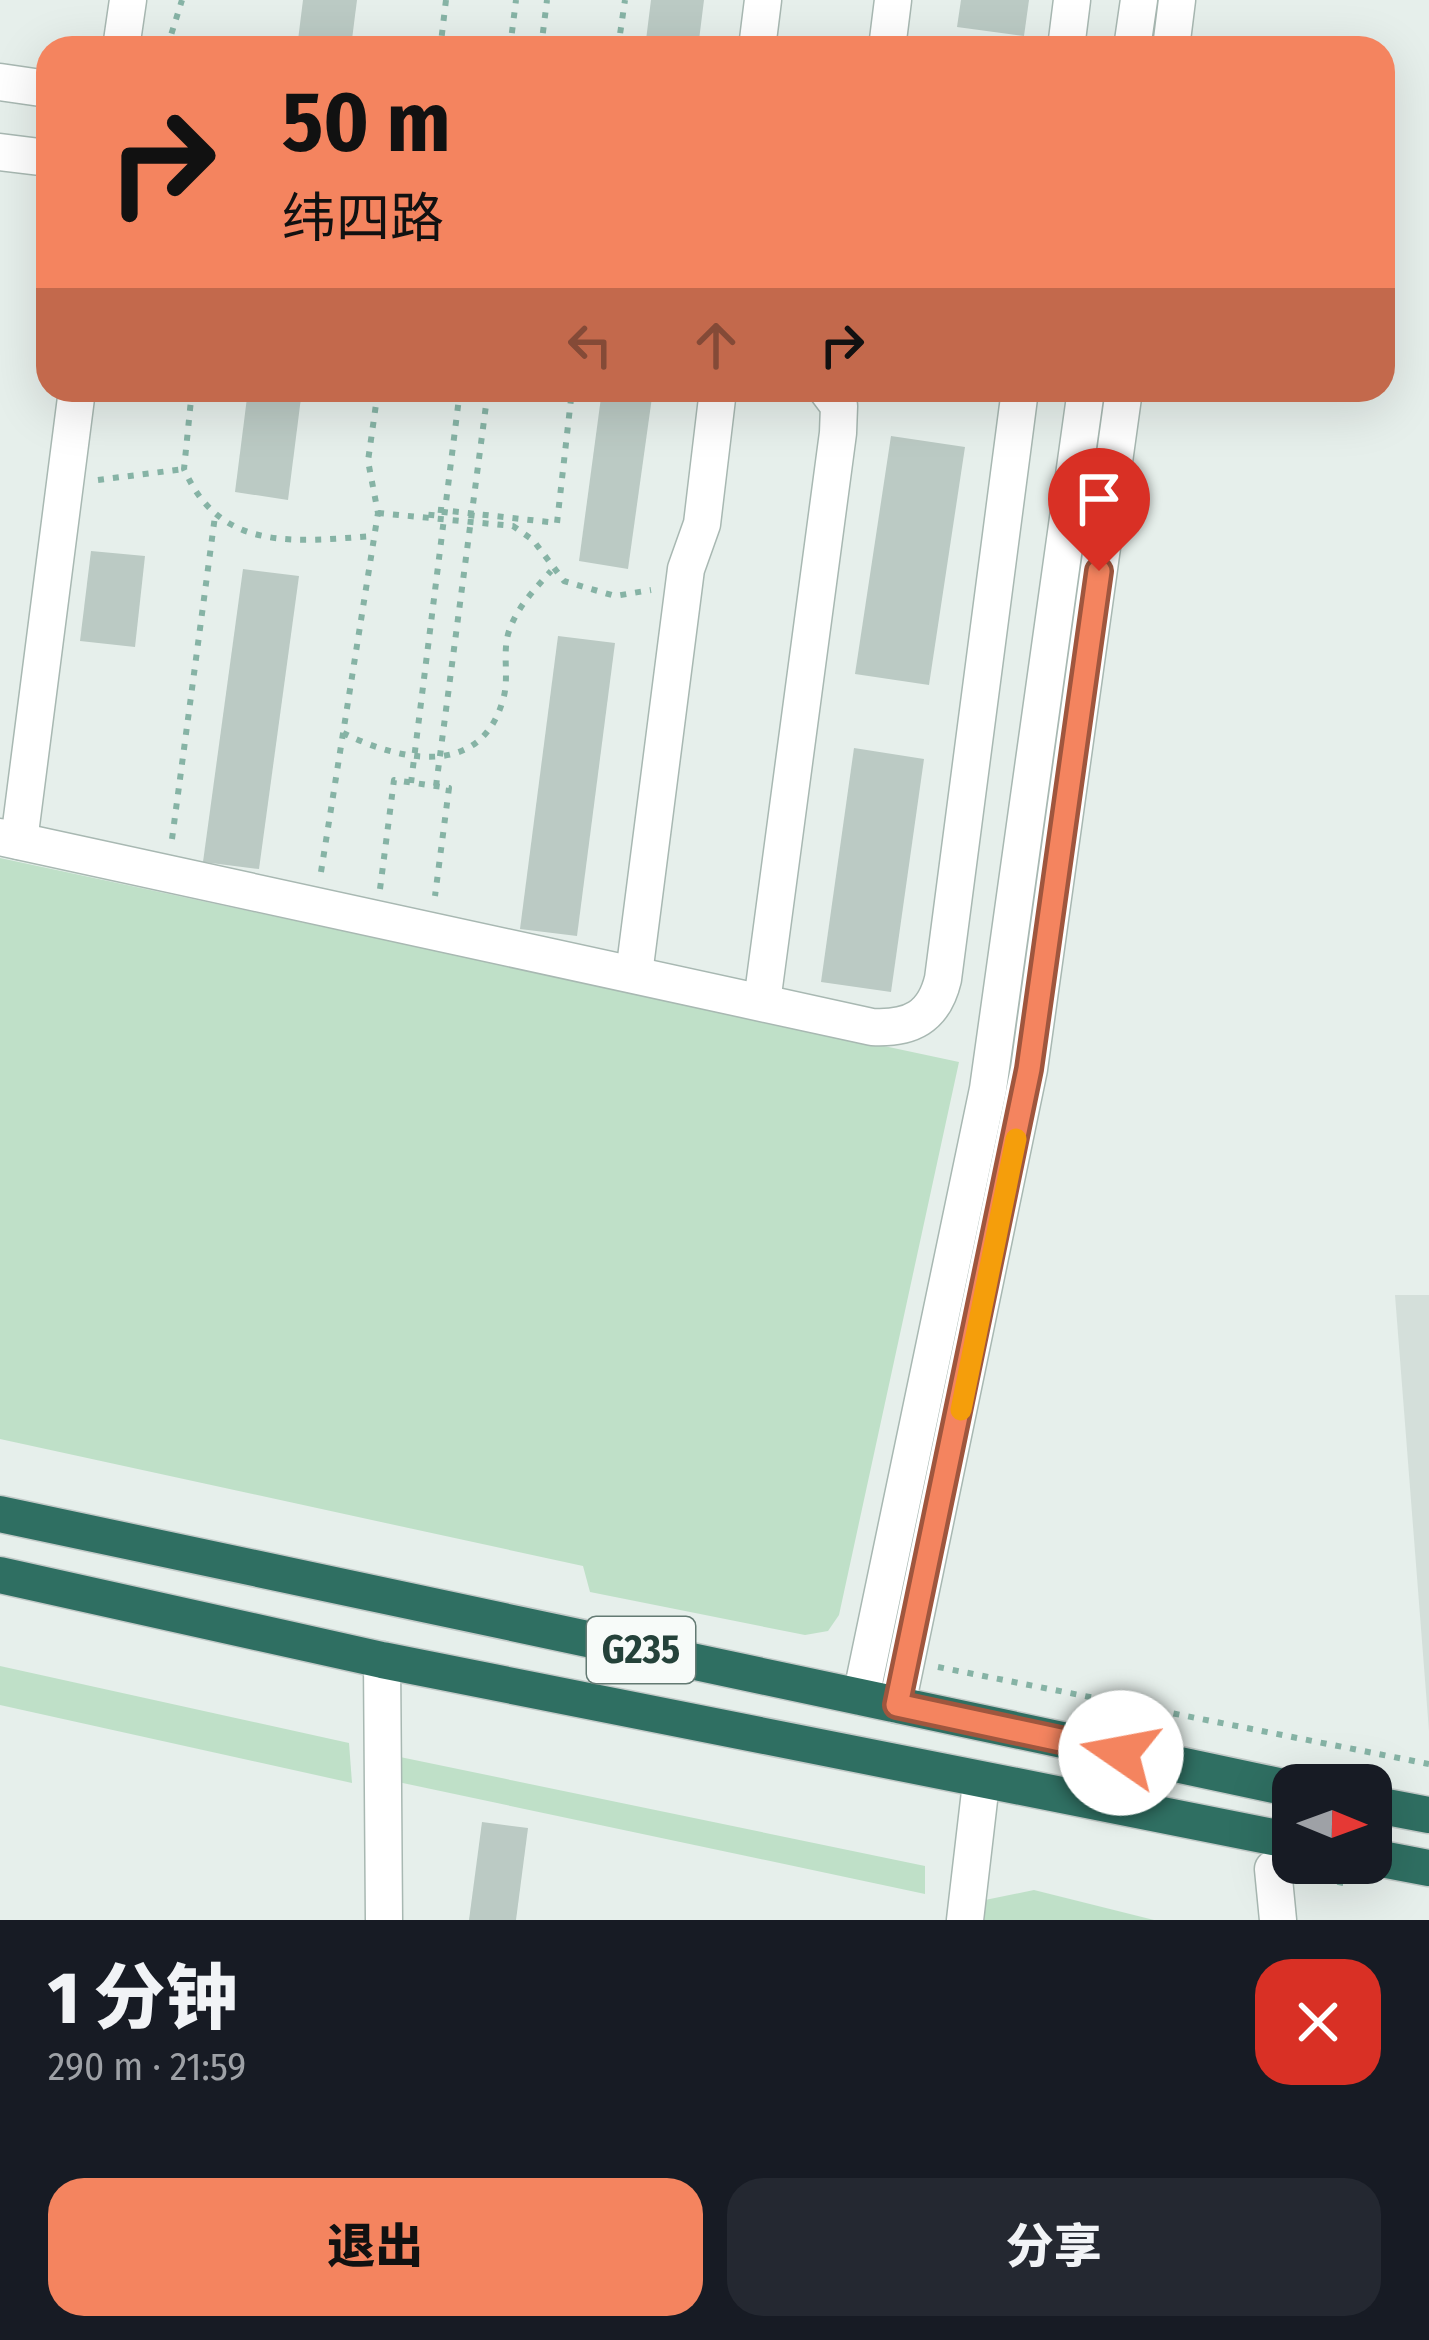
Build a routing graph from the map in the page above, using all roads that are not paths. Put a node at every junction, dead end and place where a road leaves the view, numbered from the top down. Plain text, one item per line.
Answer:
1 (128, 0) edge
2 (763, 0) edge
3 (893, 0) edge
4 (1072, 0) edge
5 (1139, 0) edge
6 (1178, 0) edge
7 (123, 36) edge
8 (758, 36) edge
9 (888, 36) edge
10 (1068, 36) edge
11 (1134, 36) edge
12 (1173, 36) edge
13 (0, 82) edge
14 (36, 87) edge
15 (0, 152) edge
16 (36, 156) edge
17 (75, 402) edge
18 (717, 402) edge
19 (836, 402) edge
20 (1018, 402) edge
21 (1084, 402) edge
22 (1122, 402) edge
23 (10, 839) edge
24 (634, 974) junction
25 (762, 1002) junction
26 (0, 1514) edge
27 (0, 1575) edge
28 (382, 1660) junction
29 (879, 1701) junction
30 (981, 1783) junction
31 (1272, 1785) edge
32 (1392, 1808) edge
33 (1429, 1814) edge
34 (1272, 1852) edge
35 (1392, 1861) edge
36 (1429, 1868) edge
37 (1281, 1884) edge
38 (384, 1920) edge
39 (965, 1920) edge
40 (1278, 1920) edge

1 - 7 street
2 - 8 street
3 - 9 street
4 - 10 street
5 - 11 street
6 - 12 street
13 - 14 street
15 - 16 street
17 - 23 street
18 - 24 street
19 - 25 street
20 - 25 street
21 - 29 street
22 - 29 street
23 - 24 street
24 - 25 street
26 - 29 highway, G235
27 - 28 highway, G235
28 - 30 highway, G235
28 - 38 street
29 - 31 highway, G235
30 - 34 highway, G235
30 - 39 street
32 - 33 highway
35 - 36 highway
37 - 40 street

